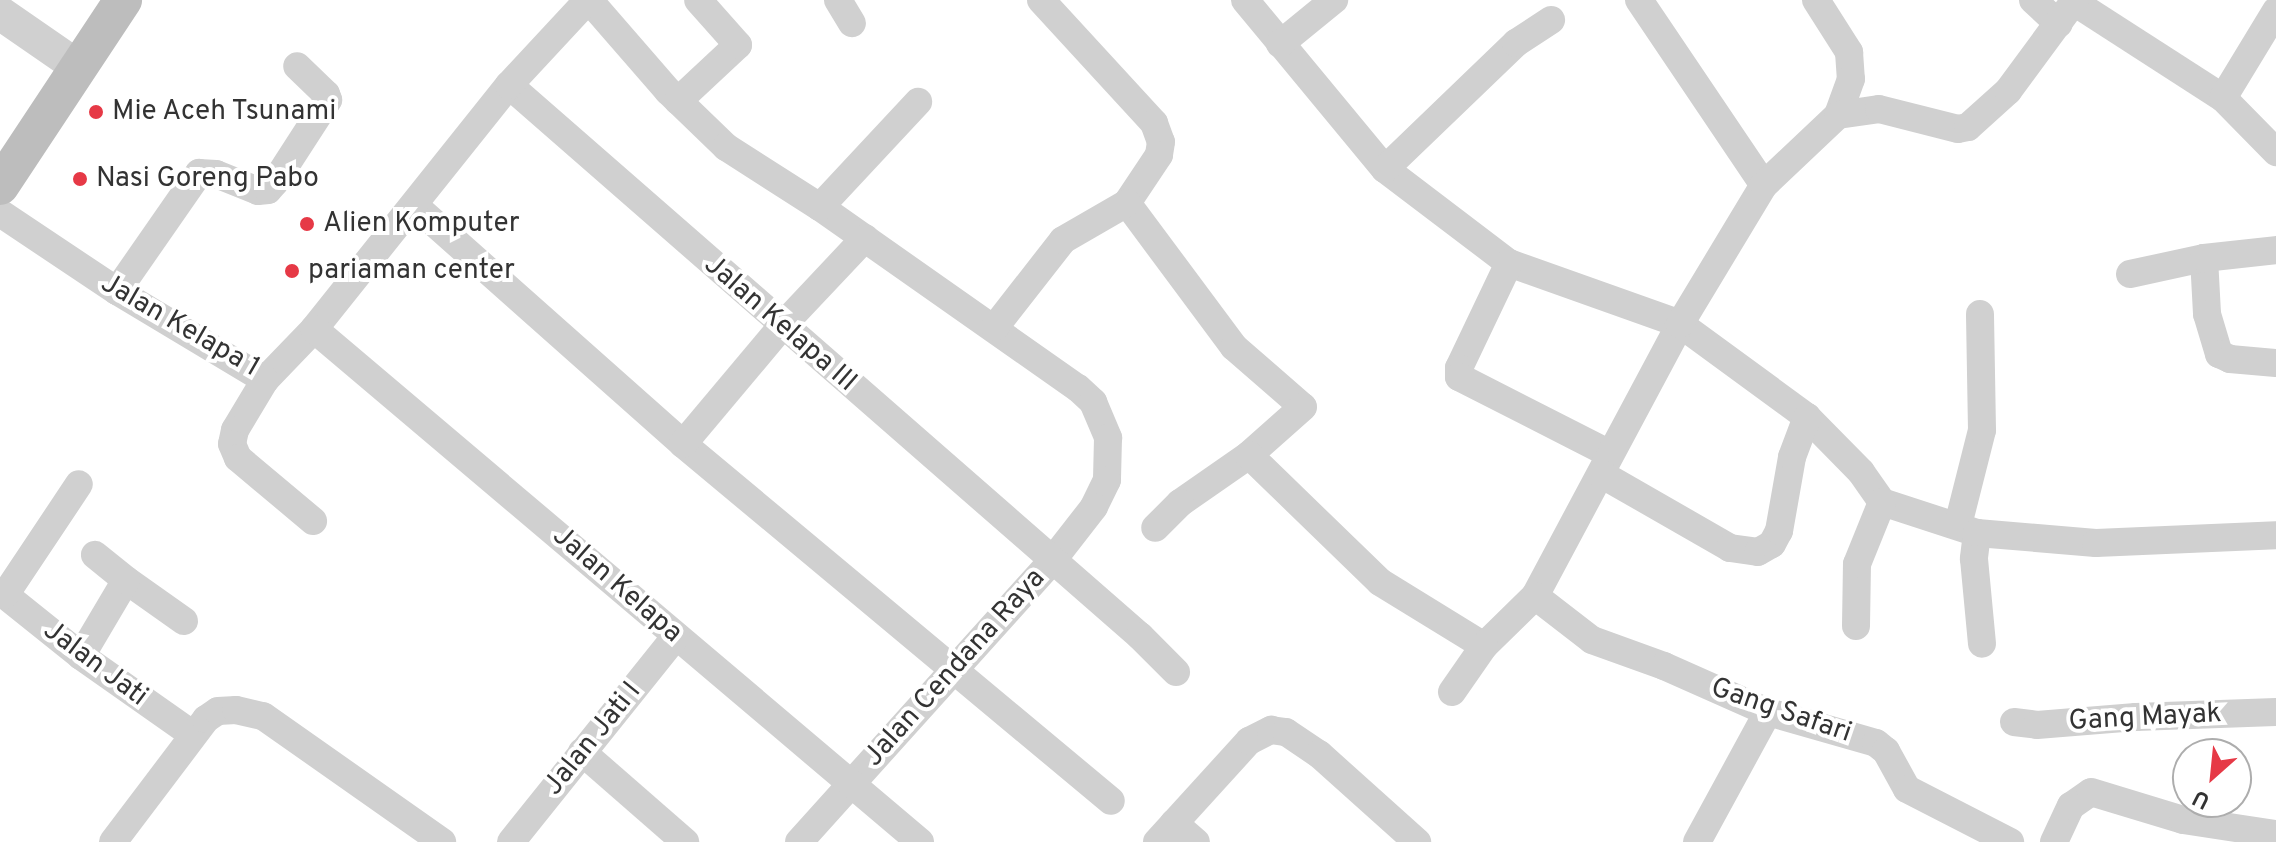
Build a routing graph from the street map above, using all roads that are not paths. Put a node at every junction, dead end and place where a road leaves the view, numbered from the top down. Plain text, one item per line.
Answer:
1 (123, 0) edge
2 (588, 0) edge
3 (698, 0) edge
4 (1041, 0) edge
5 (1245, 0) edge
6 (1334, 0) edge
7 (1639, 0) edge
8 (1816, 0) edge
9 (2033, 0) edge
10 (2069, 9) edge
11 (2276, 11) edge
12 (0, 13) edge
13 (1551, 20) dead end
14 (1280, 44) junction
15 (297, 66) dead end
16 (78, 67) junction
17 (509, 85) junction
18 (2223, 98) junction
19 (678, 101) junction
20 (918, 102) dead end
21 (1838, 115) junction
22 (2276, 152) edge
23 (1385, 169) junction
24 (1764, 185) junction
25 (0, 186) edge
26 (1127, 203) junction
27 (414, 205) junction
28 (820, 207) junction
29 (0, 213) edge
30 (865, 238) junction
31 (2276, 250) edge
32 (2204, 258) junction
33 (1509, 263) junction
34 (2130, 274) dead end
35 (117, 291) junction
36 (1980, 314) dead end
37 (1680, 324) junction
38 (782, 326) junction
39 (995, 327) junction
40 (314, 329) junction
41 (2276, 363) edge
42 (265, 380) junction
43 (1807, 417) junction
44 (683, 444) junction
45 (1249, 455) junction
46 (1605, 464) junction
47 (79, 484) dead end
48 (1882, 502) junction
49 (313, 521) dead end
50 (1155, 528) dead end
51 (1968, 529) junction
52 (2276, 535) edge
53 (95, 555) dead end
54 (1052, 561) junction
55 (126, 580) junction
56 (2, 593) edge
57 (1535, 596) junction
58 (184, 621) dead end
59 (1856, 626) dead end
60 (676, 636) junction
61 (1982, 644) dead end
62 (1484, 646) junction
63 (81, 656) junction
64 (952, 669) junction
65 (1176, 672) dead end
66 (1452, 692) dead end
67 (1768, 712) junction
68 (2276, 712) edge
69 (2014, 722) dead end
70 (192, 734) junction
71 (582, 752) junction
72 (850, 786) junction
73 (1111, 801) dead end
74 (1165, 832) edge
75 (2276, 834) edge
76 (113, 842) edge
77 (442, 842) edge
78 (511, 842) edge
79 (685, 842) edge
80 (799, 842) edge
81 (920, 842) edge
82 (1196, 842) edge
83 (1417, 842) edge
84 (1697, 842) edge
85 (2010, 842) edge
86 (2054, 842) edge

1 - 16 main road
2 - 17 street, Jalan Kelapa 1
2 - 19 street
3 - 19 street
4 - 26 street
5 - 14 street
6 - 14 street
7 - 24 street
8 - 21 street
9 - 10 street
10 - 18 street
10 - 21 street
11 - 18 street
12 - 16 street
13 - 23 street
14 - 23 street
15 - 35 street
16 - 25 main road
17 - 27 street, Jalan Kelapa 1
17 - 38 street, Jalan Kelapa III
18 - 22 street
19 - 28 street
20 - 28 street
21 - 24 street
23 - 33 street
24 - 37 street
26 - 39 street
26 - 45 street
27 - 40 street, Jalan Kelapa 1
27 - 44 street
28 - 30 street
29 - 35 street, Jalan Kelapa 1
30 - 38 street
30 - 39 street
31 - 32 street
32 - 34 street
32 - 41 street
33 - 37 street
33 - 46 street
35 - 42 street, Jalan Kelapa 1
36 - 51 street
37 - 43 street
37 - 46 street
38 - 44 street
38 - 54 street, Jalan Kelapa III
39 - 54 street, Jalan Cendana Raya
40 - 42 street, Jalan Kelapa 1
40 - 60 street, Jalan Kelapa
42 - 49 street
43 - 46 street
43 - 48 street
44 - 64 street
45 - 50 street
45 - 62 street
46 - 57 street
47 - 56 street
48 - 51 street
48 - 59 street
51 - 52 street
51 - 61 street
53 - 55 street
54 - 64 street, Jalan Cendana Raya
54 - 65 street, Jalan Kelapa III
55 - 58 street
55 - 63 street
56 - 63 street, Jalan Jati
57 - 62 street
57 - 67 street, Gang Safari
60 - 71 street, Jalan Jati I
60 - 72 street, Jalan Kelapa
62 - 66 street
63 - 70 street, Jalan Jati
64 - 72 street, Jalan Cendana Raya
64 - 73 street
67 - 84 street
67 - 85 street, Gang Safari
68 - 69 street, Gang Mayak
70 - 76 street
70 - 77 street
71 - 78 street, Jalan Jati I
71 - 79 street
72 - 80 street, Jalan Cendana Raya
72 - 81 street, Jalan Kelapa
74 - 82 street
74 - 83 street
75 - 86 street

